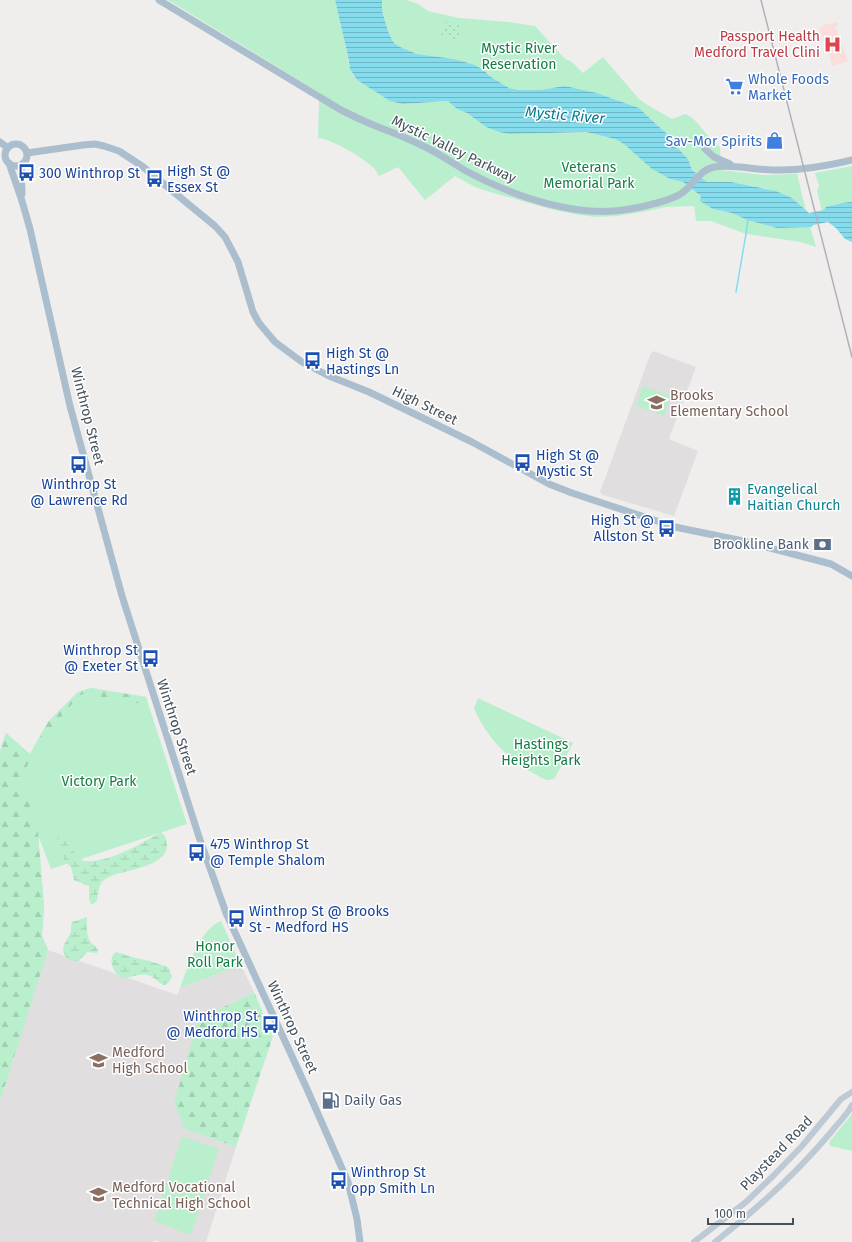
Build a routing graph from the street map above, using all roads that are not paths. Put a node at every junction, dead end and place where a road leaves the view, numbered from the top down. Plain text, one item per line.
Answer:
1 (159, 0) edge
2 (0, 142) edge
3 (8, 148) junction
4 (705, 149) dead end
5 (27, 153) junction
6 (852, 160) edge
7 (9, 163) junction
8 (21, 166) junction
9 (739, 168) junction
10 (22, 201) junction
11 (852, 576) edge
12 (852, 1092) edge
13 (852, 1105) edge
14 (360, 1242) edge
15 (694, 1242) edge
16 (715, 1242) edge

1 - 9 main road, Mystic Valley Parkway
2 - 3 main road
3 - 5 main road
3 - 7 main road
4 - 9 main road
5 - 8 main road
5 - 11 main road, High Street
6 - 9 main road, Mystic Valley Parkway
7 - 8 main road
7 - 10 main road, Winthrop Street
8 - 10 main road, Winthrop Street
10 - 14 main road, Winthrop Street
12 - 15 main road, Playstead Road
13 - 16 main road, Playstead Road

